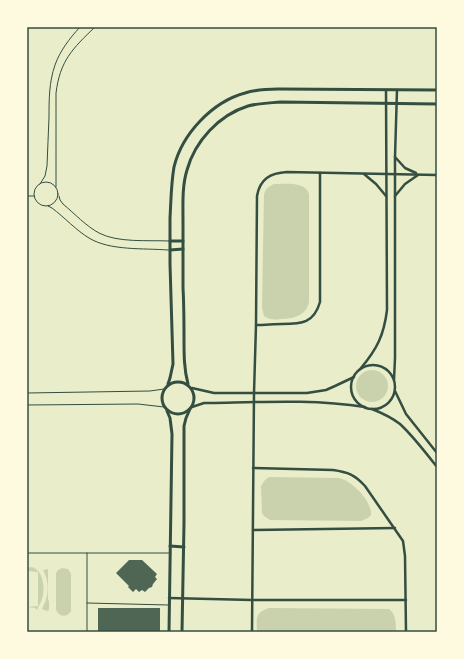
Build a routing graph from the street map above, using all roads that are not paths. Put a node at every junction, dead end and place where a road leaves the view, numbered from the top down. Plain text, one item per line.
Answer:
1 (80, 27) edge
2 (93, 27) edge
3 (386, 90) junction
4 (397, 90) junction
5 (437, 90) edge
6 (386, 104) junction
7 (397, 104) junction
8 (437, 104) edge
9 (395, 157) junction
10 (320, 173) junction
11 (364, 174) junction
12 (386, 174) junction
13 (395, 174) junction
14 (419, 174) junction
15 (437, 175) edge
16 (40, 184) junction
17 (56, 187) junction
18 (27, 196) edge
19 (34, 196) junction
20 (59, 196) junction
21 (386, 196) junction
22 (395, 196) junction
23 (48, 206) junction
24 (170, 241) junction
25 (183, 241) junction
26 (183, 249) junction
27 (170, 250) junction
28 (256, 325) junction
29 (361, 368) junction
30 (354, 376) junction
31 (394, 380) junction
32 (168, 384) junction
33 (188, 384) junction
34 (192, 388) junction
35 (164, 389) junction
36 (395, 391) junction
37 (27, 393) edge
38 (254, 393) junction
39 (254, 402) junction
40 (27, 405) edge
41 (365, 407) junction
42 (191, 408) junction
43 (372, 408) junction
44 (166, 409) junction
45 (437, 453) edge
46 (437, 467) edge
47 (253, 468) junction
48 (395, 528) junction
49 (253, 530) junction
50 (170, 546) junction
51 (184, 547) junction
52 (87, 552) junction
53 (27, 553) edge
54 (170, 553) junction
55 (169, 598) junction
56 (183, 599) junction
57 (252, 600) junction
58 (406, 600) junction
59 (87, 603) junction
60 (169, 605) junction
61 (87, 632) edge
62 (169, 632) edge
63 (182, 632) edge
64 (252, 632) edge
65 (406, 632) edge

1 - 16 lane
2 - 17 lane
3 - 4 street
3 - 6 street
3 - 24 street
4 - 5 street
4 - 7 street
6 - 7 street
6 - 12 street
6 - 25 street
7 - 8 street
7 - 9 street
9 - 13 street
9 - 14 street
10 - 11 street
10 - 28 street
10 - 28 street
11 - 12 street
11 - 21 street
12 - 13 street
12 - 21 street
13 - 14 street
13 - 22 street
14 - 15 street
14 - 22 street
16 - 17 lane
16 - 19 lane
17 - 20 lane
18 - 19 lane
19 - 23 lane
20 - 23 lane
20 - 24 lane
21 - 29 street
22 - 31 street
23 - 27 lane
24 - 25 street
24 - 27 street
25 - 26 street
26 - 27 street
26 - 33 street
27 - 32 street
28 - 38 street
29 - 30 street
29 - 31 street
30 - 38 street
30 - 41 street
31 - 36 street
32 - 33 street
32 - 35 street
33 - 34 street
34 - 38 street
34 - 42 street
35 - 37 lane
35 - 44 street
36 - 43 street
36 - 45 street
38 - 39 street
39 - 41 street
39 - 42 street
39 - 47 street
40 - 44 lane
41 - 43 street
42 - 44 street
42 - 51 street
43 - 46 street
44 - 50 street
47 - 48 street
47 - 49 street
48 - 49 street
48 - 58 street
49 - 57 street
50 - 51 street
50 - 54 street
51 - 56 street
52 - 53 lane
52 - 54 lane
52 - 59 lane
54 - 55 street
55 - 56 street
55 - 60 street
56 - 57 street
56 - 63 street
57 - 58 street
57 - 64 street
58 - 65 street
59 - 60 lane
59 - 61 lane
60 - 62 street

